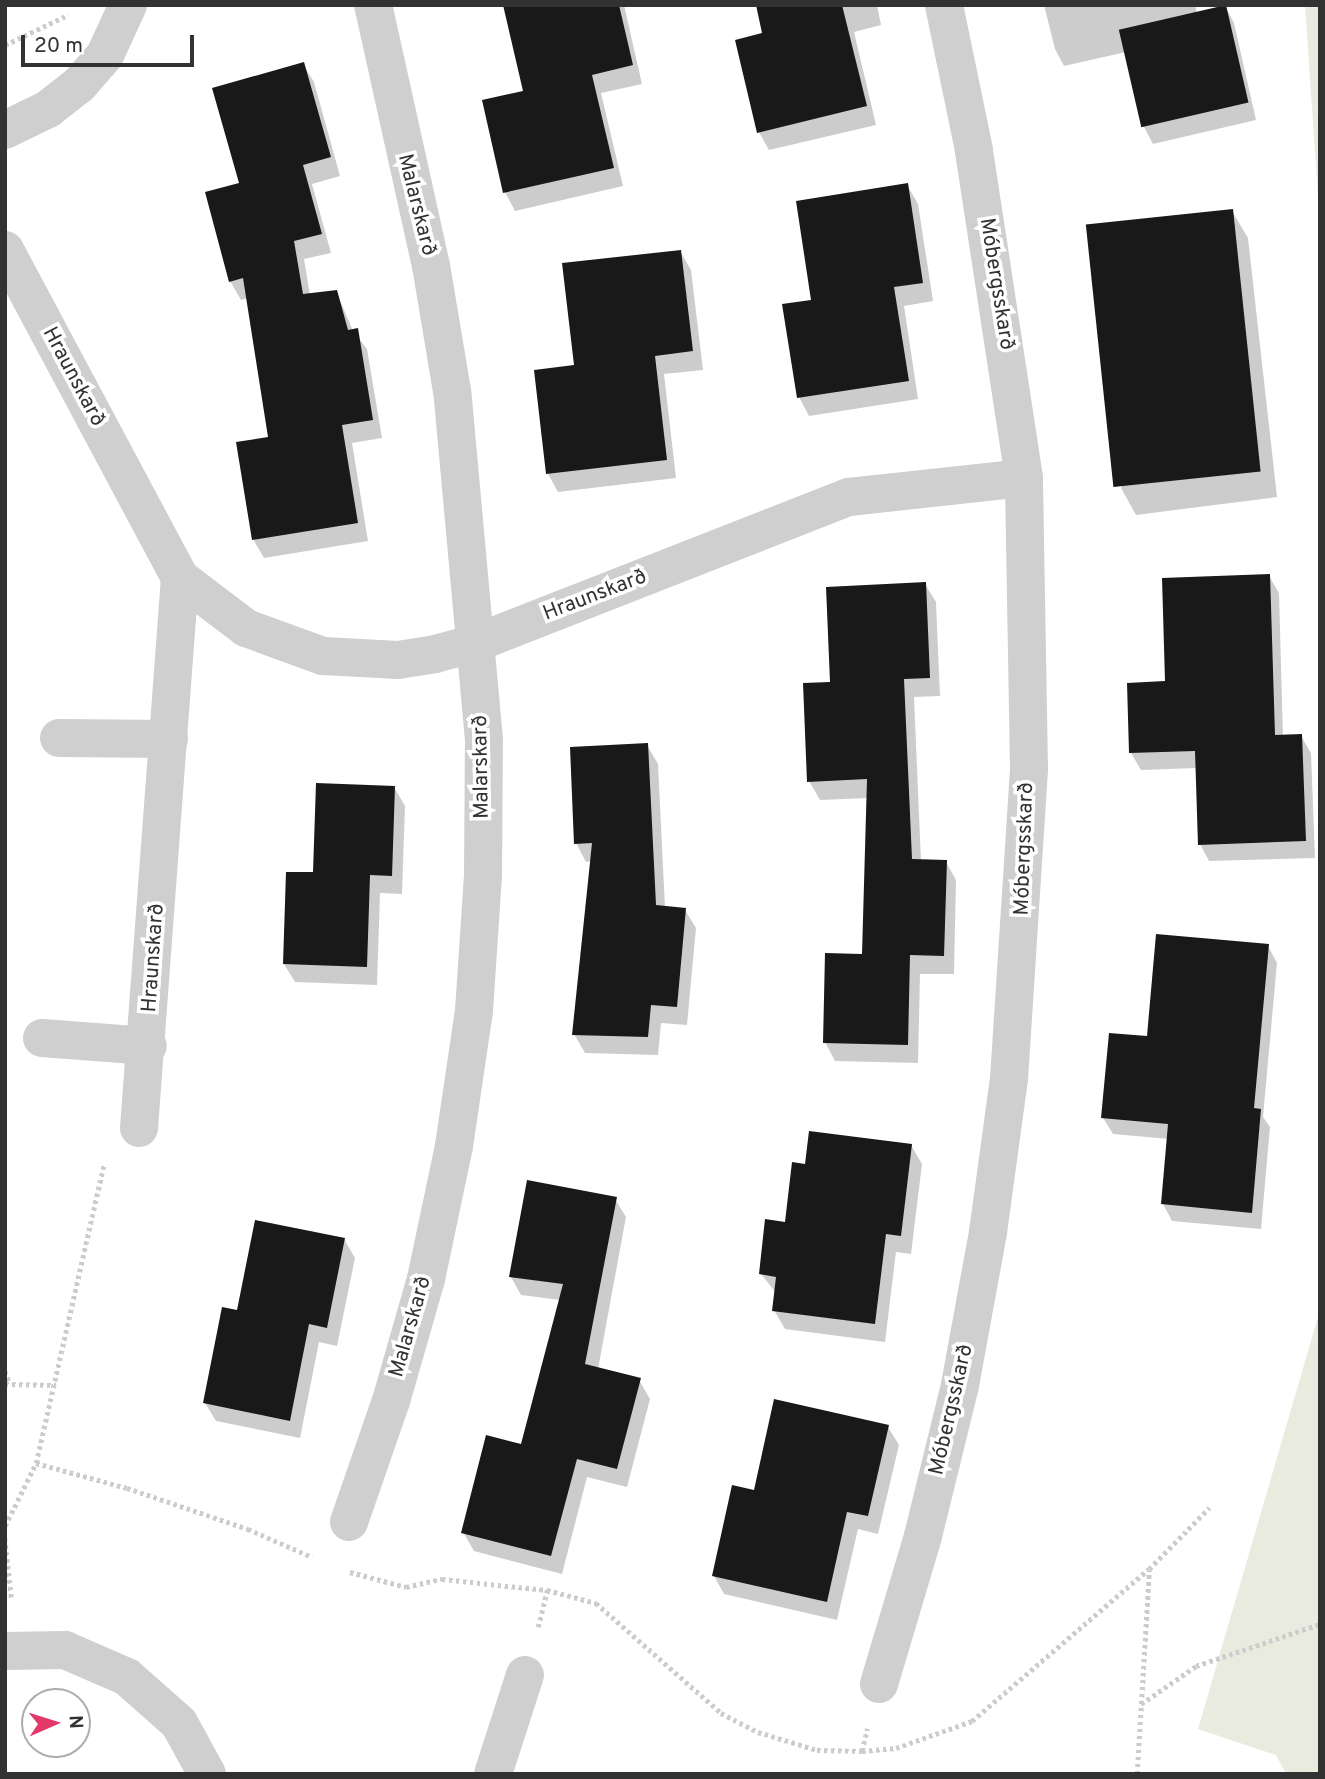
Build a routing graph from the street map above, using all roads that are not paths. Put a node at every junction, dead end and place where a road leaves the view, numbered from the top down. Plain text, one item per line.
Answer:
1 (128, 5) edge
2 (373, 5) edge
3 (944, 5) edge
4 (5, 130) edge
5 (5, 250) edge
6 (1024, 478) junction
7 (180, 578) junction
8 (476, 643) junction
9 (59, 738) dead end
10 (169, 739) junction
11 (42, 1038) dead end
12 (148, 1046) junction
13 (139, 1128) road end
14 (349, 1522) road end
15 (12, 1650) edge
16 (525, 1675) dead end
17 (879, 1684) dead end
18 (207, 1774) edge
19 (493, 1774) edge

1 - 4 street
2 - 8 street, Malarskarð
3 - 6 street, Móbergsskarð
5 - 7 street, Hraunskarð
6 - 8 street, Hraunskarð
6 - 17 street, Móbergsskarð
7 - 8 street, Hraunskarð
7 - 10 street, Hraunskarð
8 - 14 street, Malarskarð
9 - 10 street
10 - 12 street, Hraunskarð
11 - 12 street
12 - 13 street, Hraunskarð
15 - 18 street
16 - 19 street

